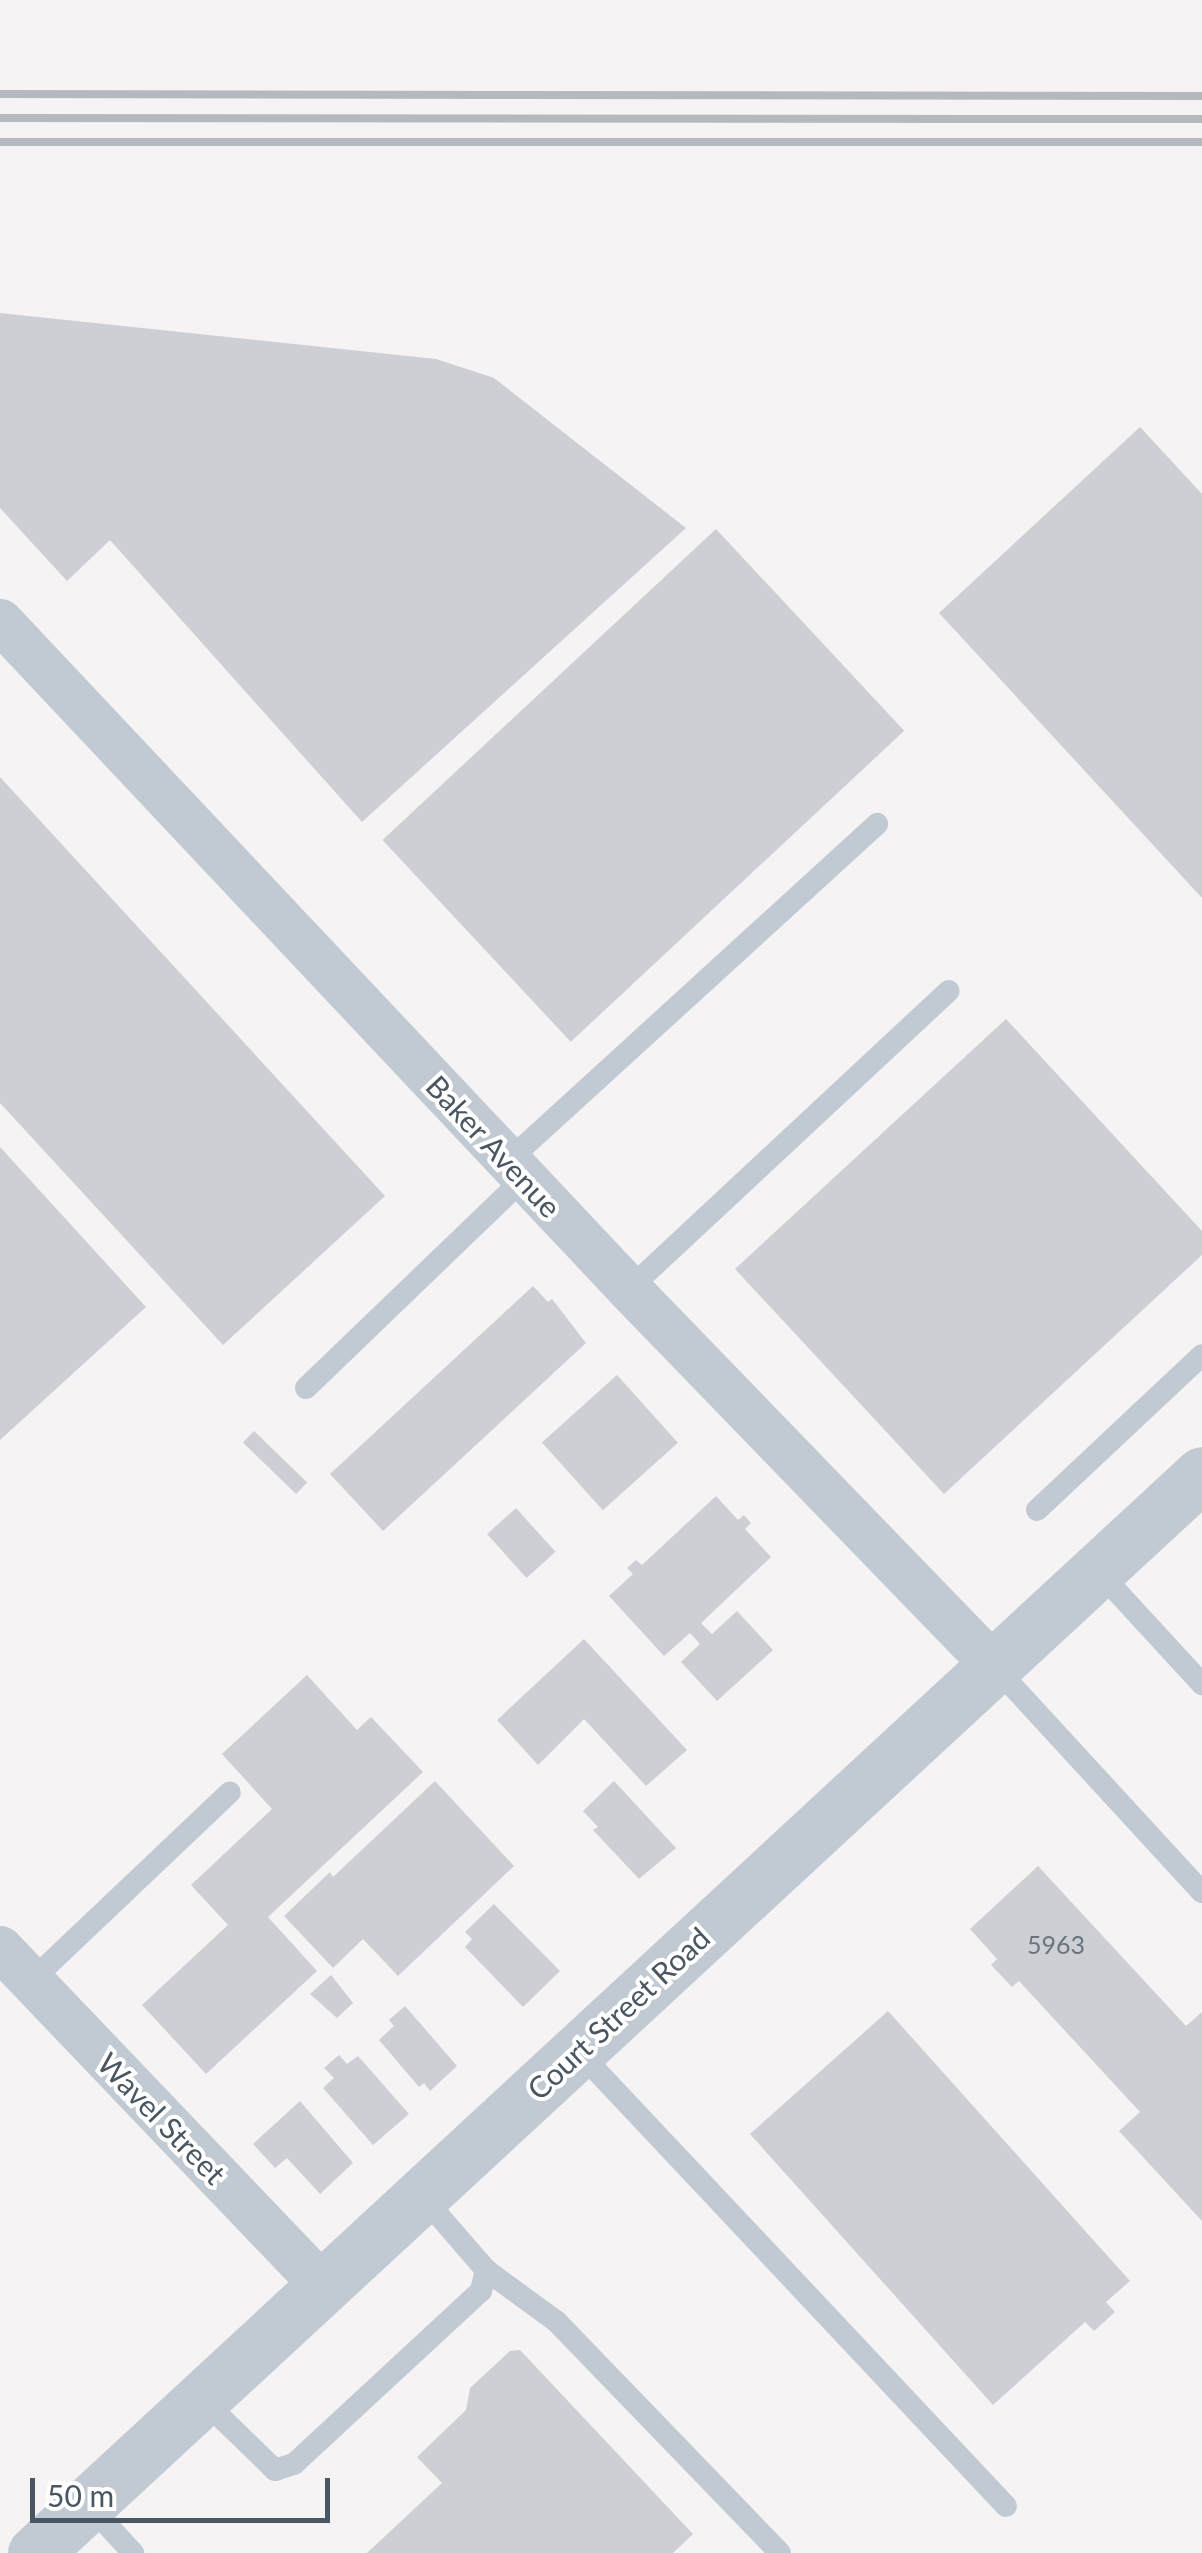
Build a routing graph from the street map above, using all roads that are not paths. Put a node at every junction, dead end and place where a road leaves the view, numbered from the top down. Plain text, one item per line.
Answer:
1 (0, 621) edge
2 (877, 824) dead end
3 (949, 991) dead end
4 (516, 1170) junction
5 (629, 1289) junction
6 (1202, 1355) edge
7 (306, 1388) dead end
8 (1202, 1474) edge
9 (1037, 1510) dead end
10 (1098, 1571) junction
11 (994, 1666) junction
12 (1202, 1684) edge
13 (230, 1792) dead end
14 (1202, 1892) edge
15 (8, 1958) edge
16 (577, 2050) junction
17 (421, 2196) junction
18 (486, 2270) junction
19 (324, 2287) junction
20 (202, 2399) junction
21 (88, 2504) junction
22 (1006, 2506) dead end
23 (34, 2553) edge
24 (133, 2553) edge
25 (780, 2553) edge

1 - 4 street, Baker Avenue
2 - 4 lane
3 - 5 lane
4 - 5 street, Baker Avenue
4 - 7 lane
5 - 11 street, Baker Avenue
6 - 9 lane
8 - 10 street, Court Street Road
10 - 11 street, Court Street Road
10 - 12 lane
11 - 14 lane
11 - 16 street, Court Street Road
13 - 15 lane
15 - 19 street, Wavel Street
16 - 17 street, Court Street Road
16 - 22 lane
17 - 18 lane
17 - 19 street, Court Street Road
18 - 20 lane
18 - 25 lane
19 - 20 street, Court Street Road
20 - 21 street, Court Street Road
21 - 23 street, Court Street Road
21 - 24 lane

